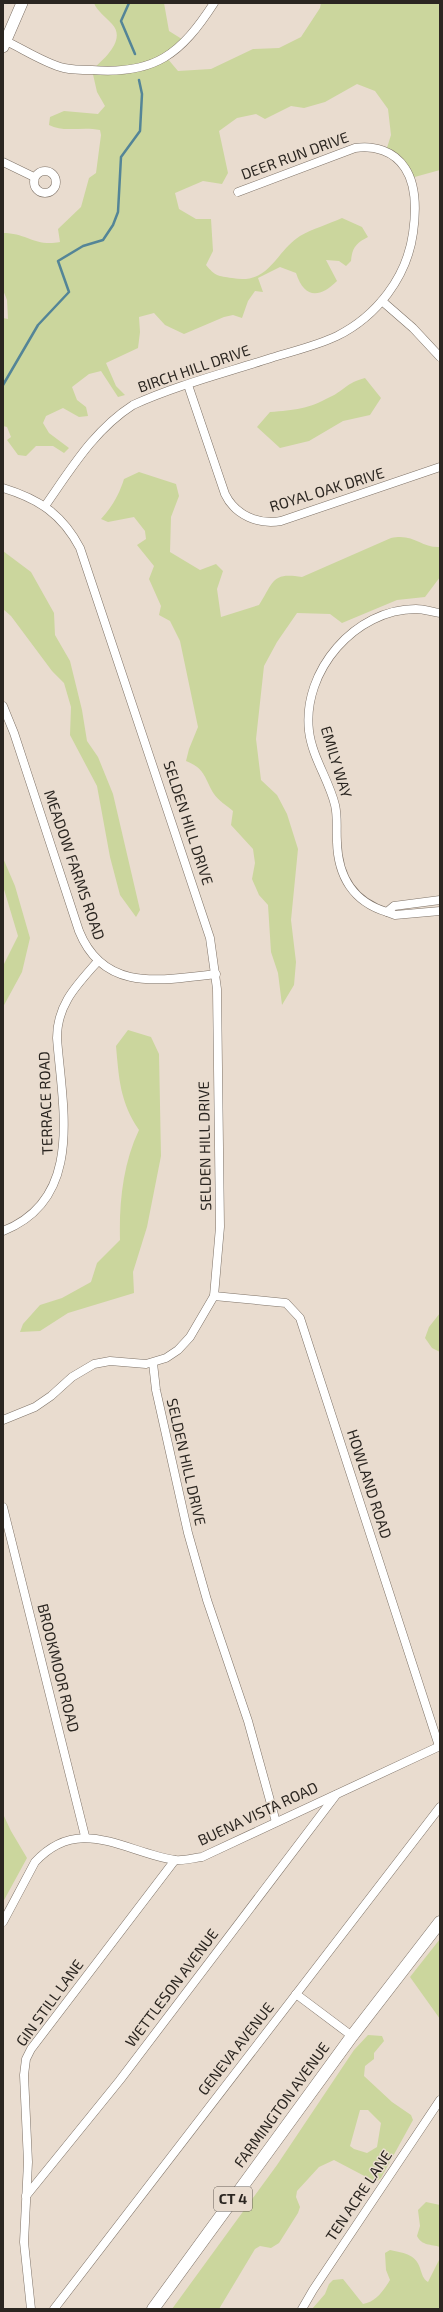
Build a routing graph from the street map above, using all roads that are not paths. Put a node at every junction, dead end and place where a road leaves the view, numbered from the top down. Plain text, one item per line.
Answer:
1 (22, 3) edge
2 (214, 3) edge
3 (4, 44) edge
4 (3, 162) edge
5 (34, 178) dead end
6 (238, 192) dead end
7 (382, 301) junction
8 (440, 357) edge
9 (188, 385) junction
10 (440, 467) edge
11 (3, 488) edge
12 (45, 506) junction
13 (440, 613) edge
14 (3, 706) edge
15 (440, 900) edge
16 (440, 911) edge
17 (387, 912) junction
18 (98, 962) junction
19 (216, 974) junction
20 (3, 1231) edge
21 (214, 1296) junction
22 (153, 1363) junction
23 (3, 1420) edge
24 (3, 1507) edge
25 (439, 1746) edge
26 (337, 1794) junction
27 (440, 1807) edge
28 (276, 1822) junction
29 (85, 1836) junction
30 (175, 1860) junction
31 (3, 1922) edge
32 (440, 1922) edge
33 (296, 1994) junction
34 (352, 2036) junction
35 (440, 2100) edge
36 (26, 2196) junction
37 (31, 2309) edge
38 (54, 2309) edge
39 (153, 2309) edge
40 (302, 2309) edge

1 - 3 street
2 - 3 street
4 - 5 street
6 - 7 street, DEER RUN DRIVE
7 - 8 street
7 - 9 street, BIRCH HILL DRIVE
9 - 10 street, ROYAL OAK DRIVE
9 - 12 street, BIRCH HILL DRIVE
11 - 12 street, SELDEN HILL DRIVE
12 - 19 street, SELDEN HILL DRIVE
13 - 17 street, EMILY WAY
14 - 18 street, MEADOW FARMS ROAD
15 - 17 street
16 - 17 street, EMILY WAY
18 - 19 street, MEADOW FARMS ROAD
18 - 20 street, TERRACE ROAD
19 - 21 street, SELDEN HILL DRIVE
21 - 22 street, SELDEN HILL DRIVE
21 - 25 street, HOWLAND ROAD
22 - 23 street
22 - 28 street, SELDEN HILL DRIVE
24 - 29 street, BROOKMOOR ROAD
25 - 26 street, BUENA VISTA ROAD
26 - 28 street, BUENA VISTA ROAD
26 - 36 street, WETTLESON AVENUE
27 - 33 street, GENEVA AVENUE
28 - 30 street, BUENA VISTA ROAD
29 - 30 street, BUENA VISTA ROAD
29 - 31 street
30 - 36 street, GIN STILL LANE
32 - 34 main road, FARMINGTON AVENUE / CT 4
33 - 34 street
33 - 38 street, GENEVA AVENUE
34 - 39 main road, FARMINGTON AVENUE / CT 4
35 - 40 street, TEN ACRE LANE
36 - 37 street, GIN STILL LANE

